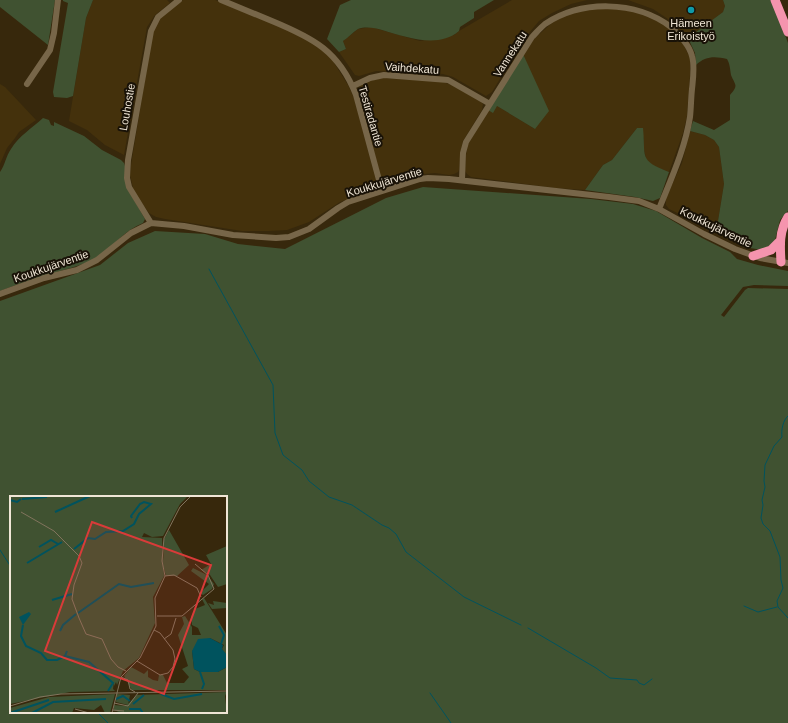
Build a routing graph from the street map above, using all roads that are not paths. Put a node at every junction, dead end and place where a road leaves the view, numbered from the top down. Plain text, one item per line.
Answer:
1 (58, 0) edge
2 (179, 0) edge
3 (221, 0) edge
4 (776, 0) edge
5 (788, 32) edge
6 (27, 84) dead end
7 (353, 86) junction
8 (490, 104) junction
9 (462, 180) junction
10 (382, 191) junction
11 (659, 209) junction
12 (788, 217) edge
13 (151, 223) junction
14 (780, 241) junction
15 (753, 256) junction
16 (784, 262) edge
17 (0, 294) edge

1 - 6 street
2 - 13 street, Louhostie
3 - 7 street, Testiradantie
4 - 5 highway
7 - 8 street, Vaihdekatu
7 - 10 street, Testiradantie
8 - 9 street, Vannekatu
8 - 11 street, Vannekatu
9 - 10 street, Koukkujärventie
9 - 11 street, Koukkujärventie
10 - 13 street, Koukkujärventie
11 - 15 street, Koukkujärventie
12 - 14 highway
13 - 17 street, Koukkujärventie
14 - 15 highway
14 - 16 highway
15 - 16 street, Koukkujärventie

